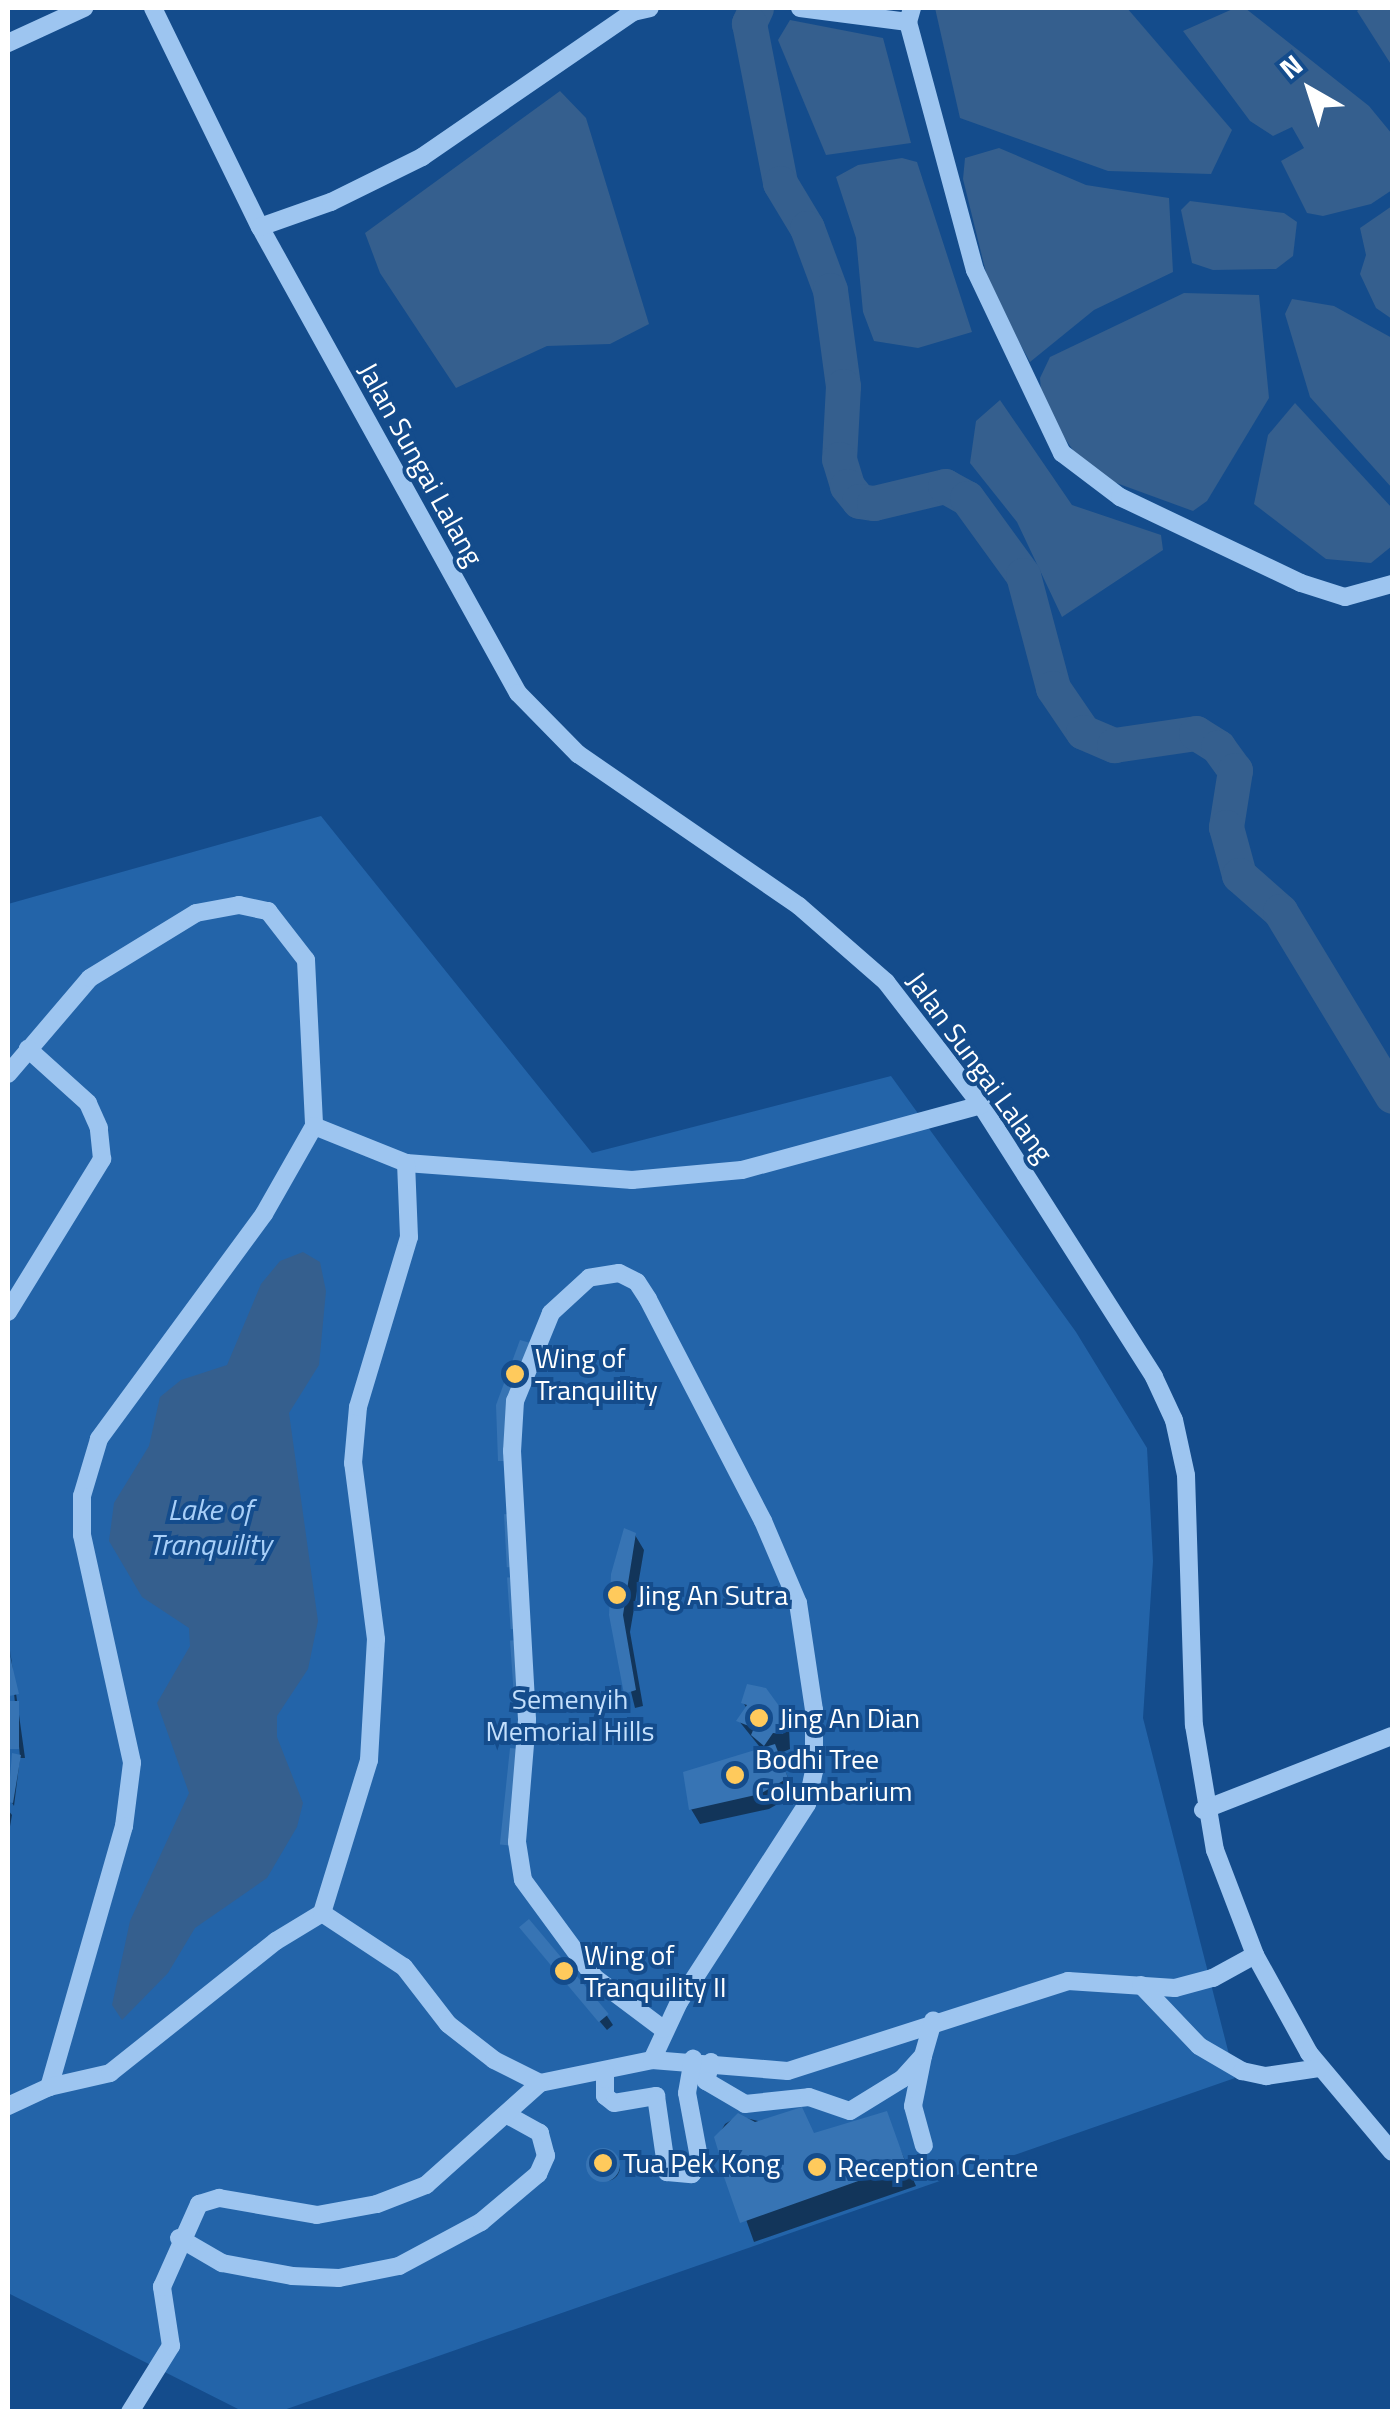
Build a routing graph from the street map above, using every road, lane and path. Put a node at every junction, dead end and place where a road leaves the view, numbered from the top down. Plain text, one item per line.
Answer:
1 (84, 8) edge
2 (154, 8) edge
3 (650, 8) edge
4 (800, 8) edge
5 (910, 15) edge
6 (8, 43) edge
7 (260, 227) junction
8 (1392, 584) edge
9 (28, 1050) junction
10 (8, 1074) edge
11 (981, 1106) junction
12 (314, 1126) junction
13 (406, 1163) junction
14 (8, 1312) edge
15 (1392, 1736) edge
16 (1204, 1810) junction
17 (322, 1913) junction
18 (1254, 1955) junction
19 (1141, 1984) junction
20 (933, 2020) junction
21 (663, 2029) junction
22 (923, 2056) junction
23 (652, 2060) junction
24 (702, 2060) junction
25 (1320, 2068) junction
26 (605, 2072) junction
27 (540, 2084) junction
28 (49, 2087) junction
29 (8, 2106) edge
30 (509, 2116) junction
31 (924, 2146) dead end
32 (1392, 2152) edge
33 (180, 2238) junction
34 (130, 2412) edge

1 - 6 street
2 - 7 street, Jalan Sungai Lalang
3 - 7 street
4 - 5 street
5 - 8 street
7 - 11 street, Jalan Sungai Lalang
9 - 10 street
9 - 12 street
9 - 14 street
11 - 13 street
11 - 16 street, Jalan Sungai Lalang
12 - 13 street
12 - 28 street
13 - 17 street
15 - 16 street
16 - 18 street, Jalan Sungai Lalang
17 - 27 street
17 - 28 street
18 - 19 street
18 - 25 street, Jalan Sungai Lalang
19 - 20 street
19 - 25 street
20 - 22 street
20 - 24 street
21 - 21 street
21 - 23 street
22 - 24 street
22 - 31 street
23 - 24 street
23 - 26 street
24 - 26 street
25 - 32 street, Jalan Sungai Lalang
26 - 27 street
27 - 30 street
28 - 29 street
30 - 33 street
30 - 33 street
33 - 34 street

